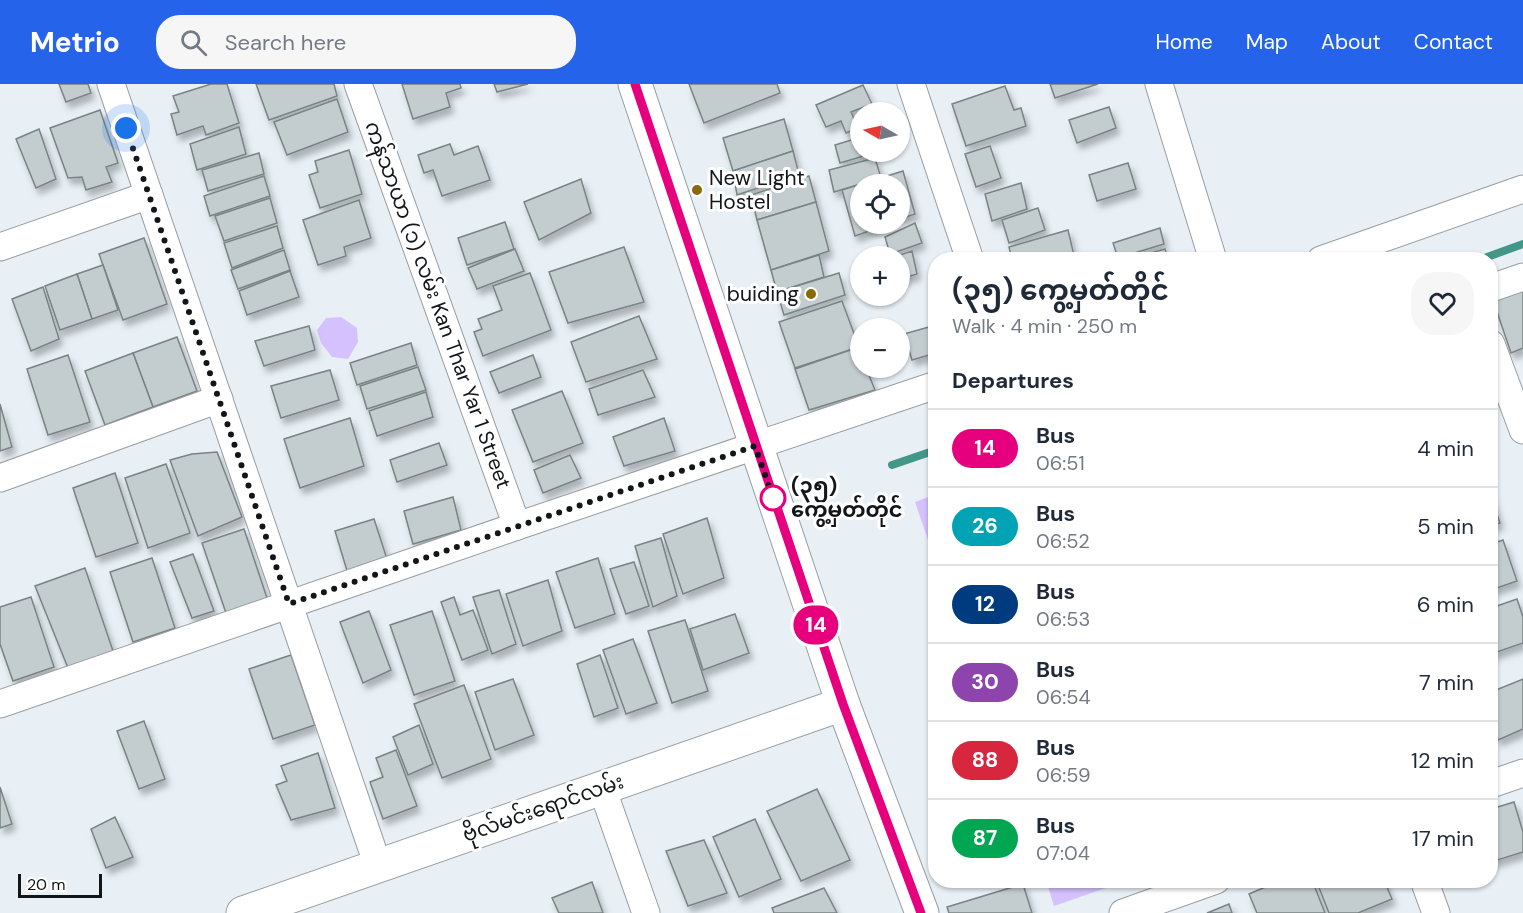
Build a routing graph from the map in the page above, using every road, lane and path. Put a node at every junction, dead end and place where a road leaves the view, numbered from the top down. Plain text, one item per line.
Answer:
1 (111, 84) edge
2 (358, 84) edge
3 (635, 84) edge
4 (911, 84) edge
5 (1159, 84) edge
6 (1523, 189) edge
7 (149, 195) junction
8 (0, 247) edge
9 (967, 252) edge
10 (1211, 252) edge
11 (1343, 252) edge
12 (1523, 277) edge
13 (1498, 286) edge
14 (1498, 363) edge
15 (928, 388) edge
16 (219, 399) junction
17 (1523, 430) edge
18 (755, 446) junction
19 (0, 478) edge
20 (517, 526) junction
21 (289, 604) junction
22 (0, 704) edge
23 (843, 704) junction
24 (1523, 773) edge
25 (1498, 782) edge
26 (602, 788) junction
27 (378, 866) junction
28 (1193, 888) edge
29 (1427, 888) edge
30 (243, 913) edge
31 (646, 913) edge
32 (922, 913) edge
33 (1123, 913) edge
34 (1436, 913) edge

1 - 7 street
2 - 20 street, ကန်သာယာ (၁) လမ်း Kan Thar Yar 1 Street
3 - 18 main road
4 - 9 street
5 - 10 street
6 - 11 street
7 - 8 street
7 - 16 street
12 - 13 street
14 - 17 street
15 - 18 street
16 - 19 street
16 - 21 street
18 - 20 street
18 - 23 main road
20 - 21 street
21 - 22 street
21 - 27 street
23 - 26 main road, ဗိုလ်မင်းရောင်လမ်း
23 - 32 main road
24 - 25 street
26 - 27 main road, ဗိုလ်မင်းရောင်လမ်း
26 - 31 street
27 - 30 main road, ဗိုလ်မင်းရောင်လမ်း
28 - 33 street
29 - 34 street

